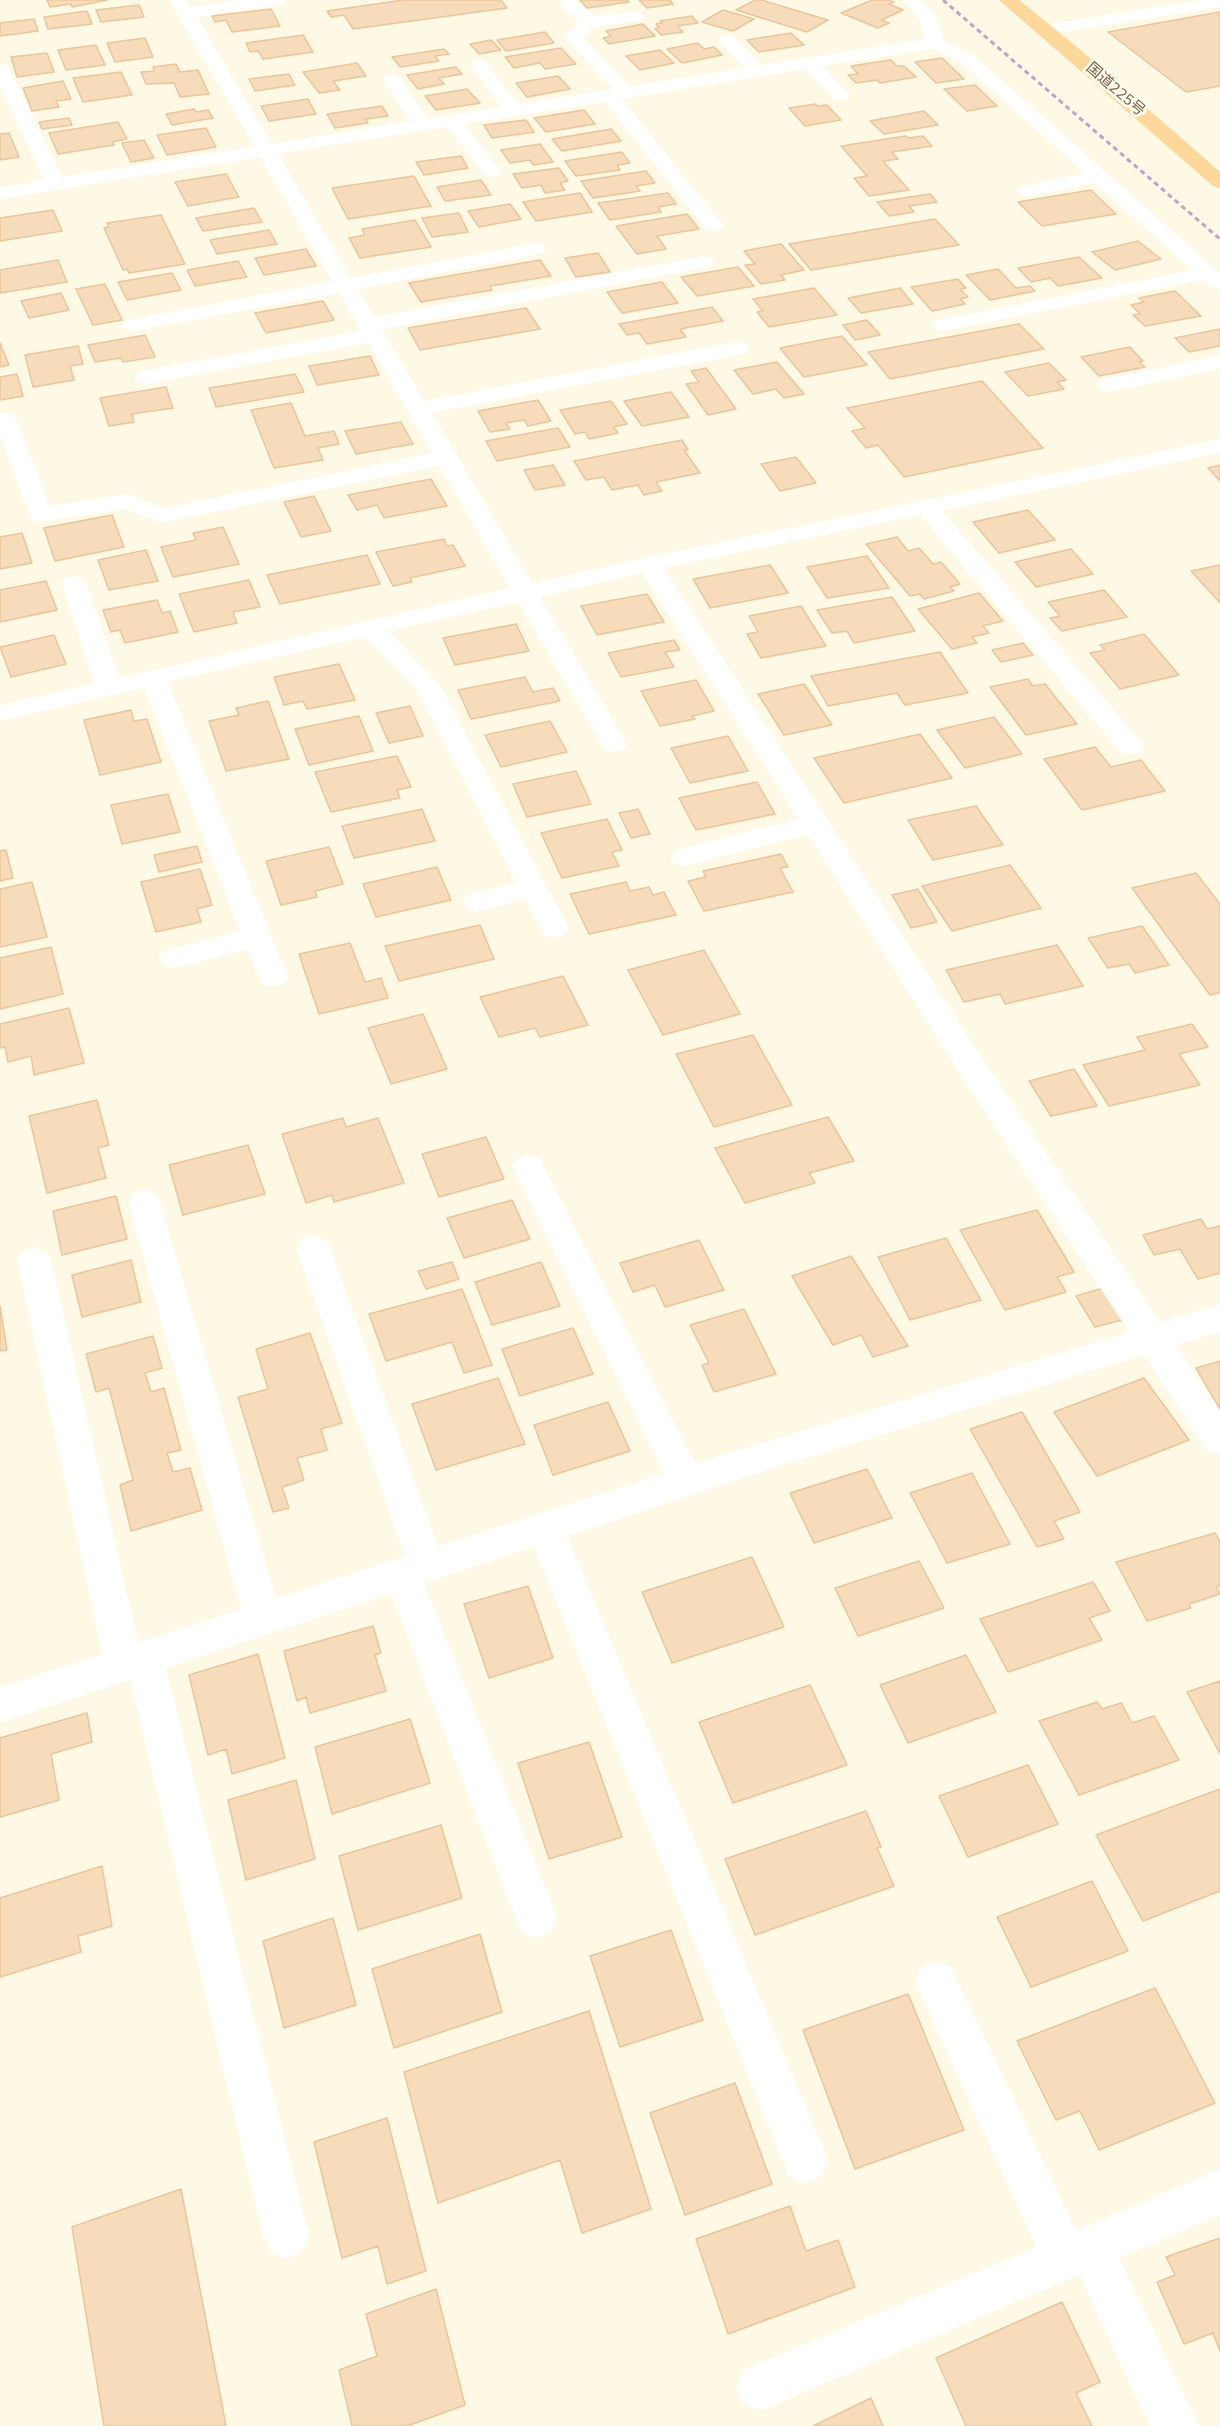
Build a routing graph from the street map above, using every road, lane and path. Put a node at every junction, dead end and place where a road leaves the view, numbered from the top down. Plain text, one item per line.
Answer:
1 (276, 0) edge
2 (912, 0) edge
3 (1008, 0) edge
4 (1220, 2) edge
5 (568, 4) dead end
6 (182, 7) edge
7 (634, 16) dead end
8 (590, 22) junction
9 (1044, 30) junction
10 (727, 40) dead end
11 (935, 43) junction
12 (809, 63) junction
13 (479, 65) dead end
14 (0, 68) edge
15 (757, 72) junction
16 (392, 80) dead end
17 (841, 94) dead end
18 (618, 95) junction
19 (514, 111) junction
20 (452, 121) junction
21 (423, 126) junction
22 (266, 150) junction
23 (491, 171) dead end
24 (1099, 176) junction
25 (1220, 182) edge
26 (56, 184) junction
27 (1027, 191) dead end
28 (0, 193) edge
29 (714, 226) dead end
30 (536, 249) dead end
31 (703, 262) dead end
32 (1214, 278) edge
33 (345, 285) junction
34 (133, 325) dead end
35 (943, 325) dead end
36 (372, 330) junction
37 (738, 348) dead end
38 (1220, 362) edge
39 (146, 377) dead end
40 (1109, 385) dead end
41 (418, 409) junction
42 (5, 419) dead end
43 (1220, 446) edge
44 (447, 457) junction
45 (926, 507) junction
46 (649, 564) junction
47 (74, 583) dead end
48 (526, 593) junction
49 (372, 628) junction
50 (153, 678) junction
51 (109, 688) junction
52 (0, 713) edge
53 (614, 744) dead end
54 (1130, 746) dead end
55 (815, 825) junction
56 (685, 857) dead end
57 (533, 887) junction
58 (477, 902) dead end
59 (554, 928) dead end
60 (257, 937) junction
61 (174, 958) dead end
62 (273, 977) dead end
63 (528, 1167) dead end
64 (144, 1202) dead end
65 (313, 1248) dead end
66 (34, 1260) dead end
67 (1220, 1318) edge
68 (1155, 1339) junction
69 (1220, 1440) edge
70 (686, 1481) junction
71 (545, 1527) junction
72 (414, 1570) junction
73 (263, 1619) junction
74 (134, 1661) junction
75 (0, 1705) edge
76 (536, 1917) dead end
77 (936, 1982) dead end
78 (805, 2160) dead end
79 (1220, 2192) edge
80 (286, 2236) dead end
81 (1078, 2252) junction
82 (760, 2387) dead end
83 (1175, 2426) edge

1 - 6 street
2 - 11 street
3 - 9 highway, 国道225号
4 - 9 street
5 - 8 street
6 - 22 street
7 - 8 street
8 - 18 street
9 - 25 highway, 国道225号
10 - 15 street
11 - 12 street
11 - 24 street
12 - 15 street
12 - 17 street
13 - 19 street
14 - 26 street
15 - 18 street
16 - 21 street
18 - 19 street
18 - 29 street
19 - 20 street
20 - 21 street
20 - 23 street
21 - 22 street
22 - 26 street
22 - 33 street
24 - 27 street
24 - 32 street
26 - 28 street
30 - 33 street
31 - 36 street
32 - 35 street
33 - 34 street
33 - 36 street
36 - 39 street
36 - 41 street
37 - 41 street
38 - 40 street
41 - 44 street
42 - 44 street
43 - 45 street
44 - 48 street
45 - 46 street
45 - 54 street
46 - 48 street
46 - 55 street
47 - 51 street
48 - 49 street
48 - 53 street
49 - 50 street
49 - 57 street
50 - 51 street
50 - 60 street
51 - 52 street
55 - 56 street
55 - 68 street
57 - 58 street
57 - 59 street
60 - 61 street
60 - 62 street
63 - 70 street
64 - 73 street
65 - 72 street
66 - 74 street
67 - 68 street
68 - 69 street
68 - 70 street
70 - 71 street
71 - 72 street
71 - 78 street
72 - 73 street
72 - 76 street
73 - 74 street
74 - 75 street
74 - 80 street
77 - 81 street
79 - 81 street
81 - 82 street
81 - 83 street

